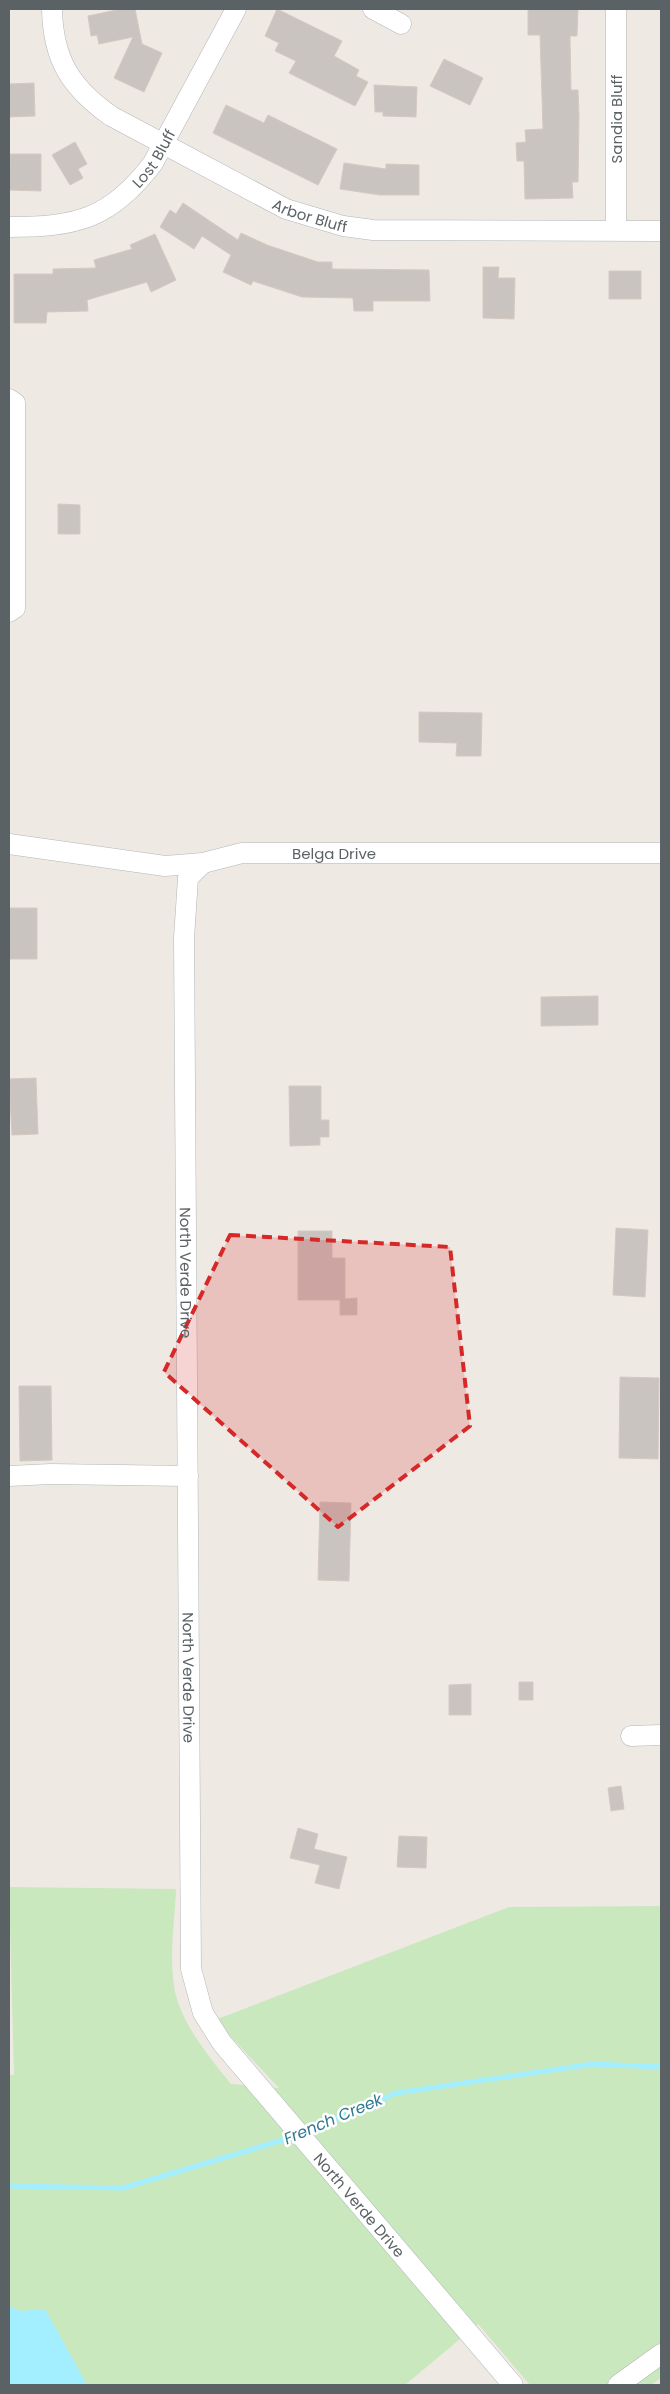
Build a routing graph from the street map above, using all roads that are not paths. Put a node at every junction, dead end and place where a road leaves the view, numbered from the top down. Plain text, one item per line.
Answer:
1 (52, 9) edge
2 (236, 9) edge
3 (373, 9) edge
4 (616, 9) edge
5 (401, 24) dead end
6 (163, 144) junction
7 (9, 227) edge
8 (616, 230) junction
9 (661, 231) edge
10 (9, 399) edge
11 (9, 612) edge
12 (9, 844) edge
13 (661, 853) edge
14 (203, 863) junction
15 (9, 1476) edge
16 (188, 1476) junction
17 (661, 1735) edge
18 (630, 1736) dead end
19 (661, 2354) edge
20 (513, 2385) edge
21 (618, 2385) edge

1 - 6 street, Arbor Bluff
2 - 6 street, Lost Bluff
3 - 5 street
4 - 8 street, Sandia Bluff
6 - 7 street, Lost Bluff
6 - 8 street, Arbor Bluff
8 - 9 street, Arbor Bluff
10 - 11 street
12 - 14 street, Belga Drive
13 - 14 street, Belga Drive
14 - 16 street, North Verde Drive
15 - 16 street
16 - 20 street, North Verde Drive
17 - 18 street
19 - 21 street

